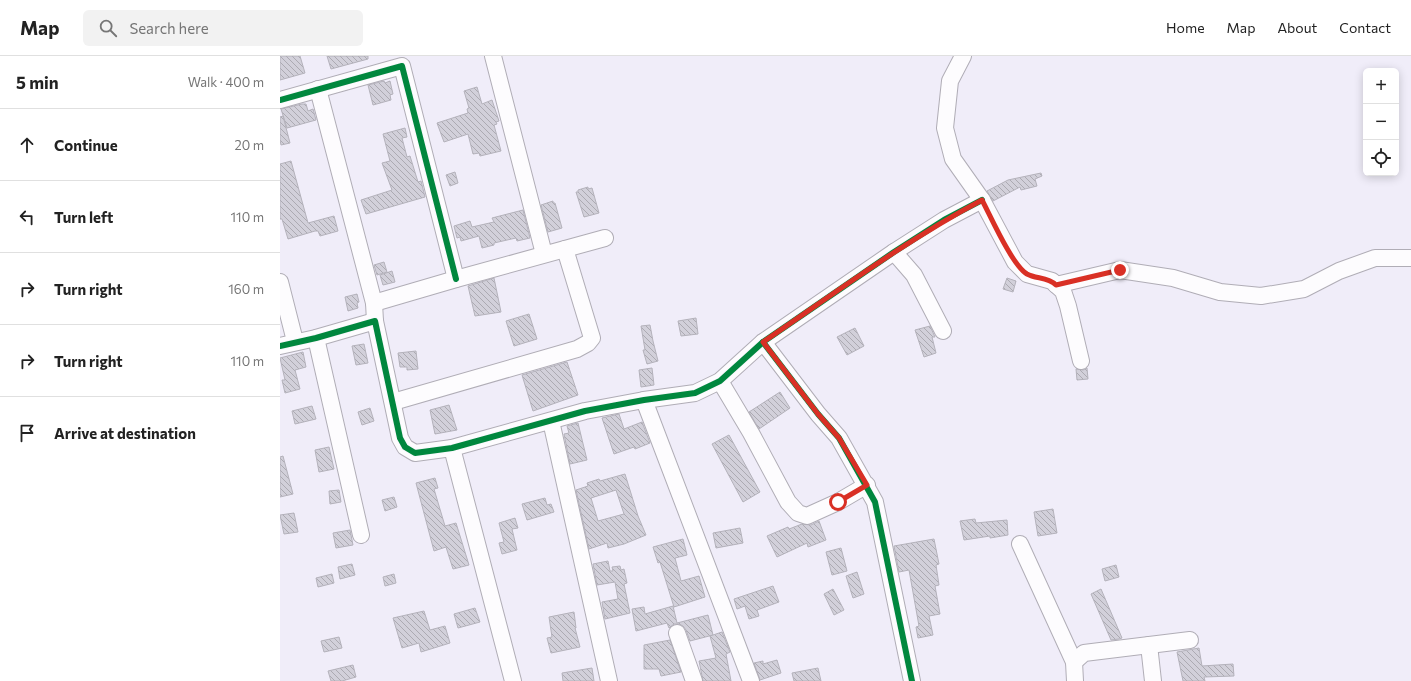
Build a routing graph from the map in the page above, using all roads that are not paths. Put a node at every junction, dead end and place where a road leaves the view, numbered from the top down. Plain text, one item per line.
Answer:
1 (493, 56) edge
2 (963, 56) edge
3 (400, 61) edge
4 (318, 89) junction
5 (280, 100) edge
6 (982, 200) junction
7 (605, 238) dead end
8 (565, 249) junction
9 (894, 252) junction
10 (544, 254) junction
11 (1411, 258) edge
12 (456, 279) junction
13 (280, 282) edge
14 (1056, 285) junction
15 (374, 303) junction
16 (376, 321) junction
17 (943, 331) dead end
18 (316, 338) junction
19 (296, 341) junction
20 (763, 342) junction
21 (280, 346) edge
22 (1080, 361) dead end
23 (720, 381) junction
24 (644, 400) junction
25 (393, 402) junction
26 (551, 421) junction
27 (452, 448) junction
28 (867, 485) junction
29 (361, 535) dead end
30 (1020, 544) dead end
31 (677, 633) dead end
32 (1190, 640) dead end
33 (1149, 645) junction
34 (1074, 662) junction
35 (513, 681) edge
36 (609, 681) edge
37 (694, 681) edge
38 (751, 681) edge
39 (912, 681) edge
40 (1075, 681) edge
41 (1153, 681) edge

1 - 10 street
2 - 6 street
3 - 4 street
3 - 12 street
4 - 5 street
4 - 15 street
6 - 9 street
6 - 14 street
7 - 8 street
8 - 10 street
8 - 25 street
9 - 17 street
9 - 20 street
10 - 12 street
11 - 14 street
12 - 15 street
13 - 19 street
14 - 22 street
15 - 16 street
16 - 18 street
16 - 25 street
18 - 19 street
18 - 29 street
19 - 21 street
20 - 23 street
20 - 28 street
23 - 24 street
23 - 28 street
24 - 26 street
24 - 38 street
25 - 27 street
26 - 27 street
26 - 36 street
27 - 35 street
28 - 39 street
30 - 34 street
31 - 37 street
32 - 33 street
33 - 34 street
33 - 41 street
34 - 40 street

